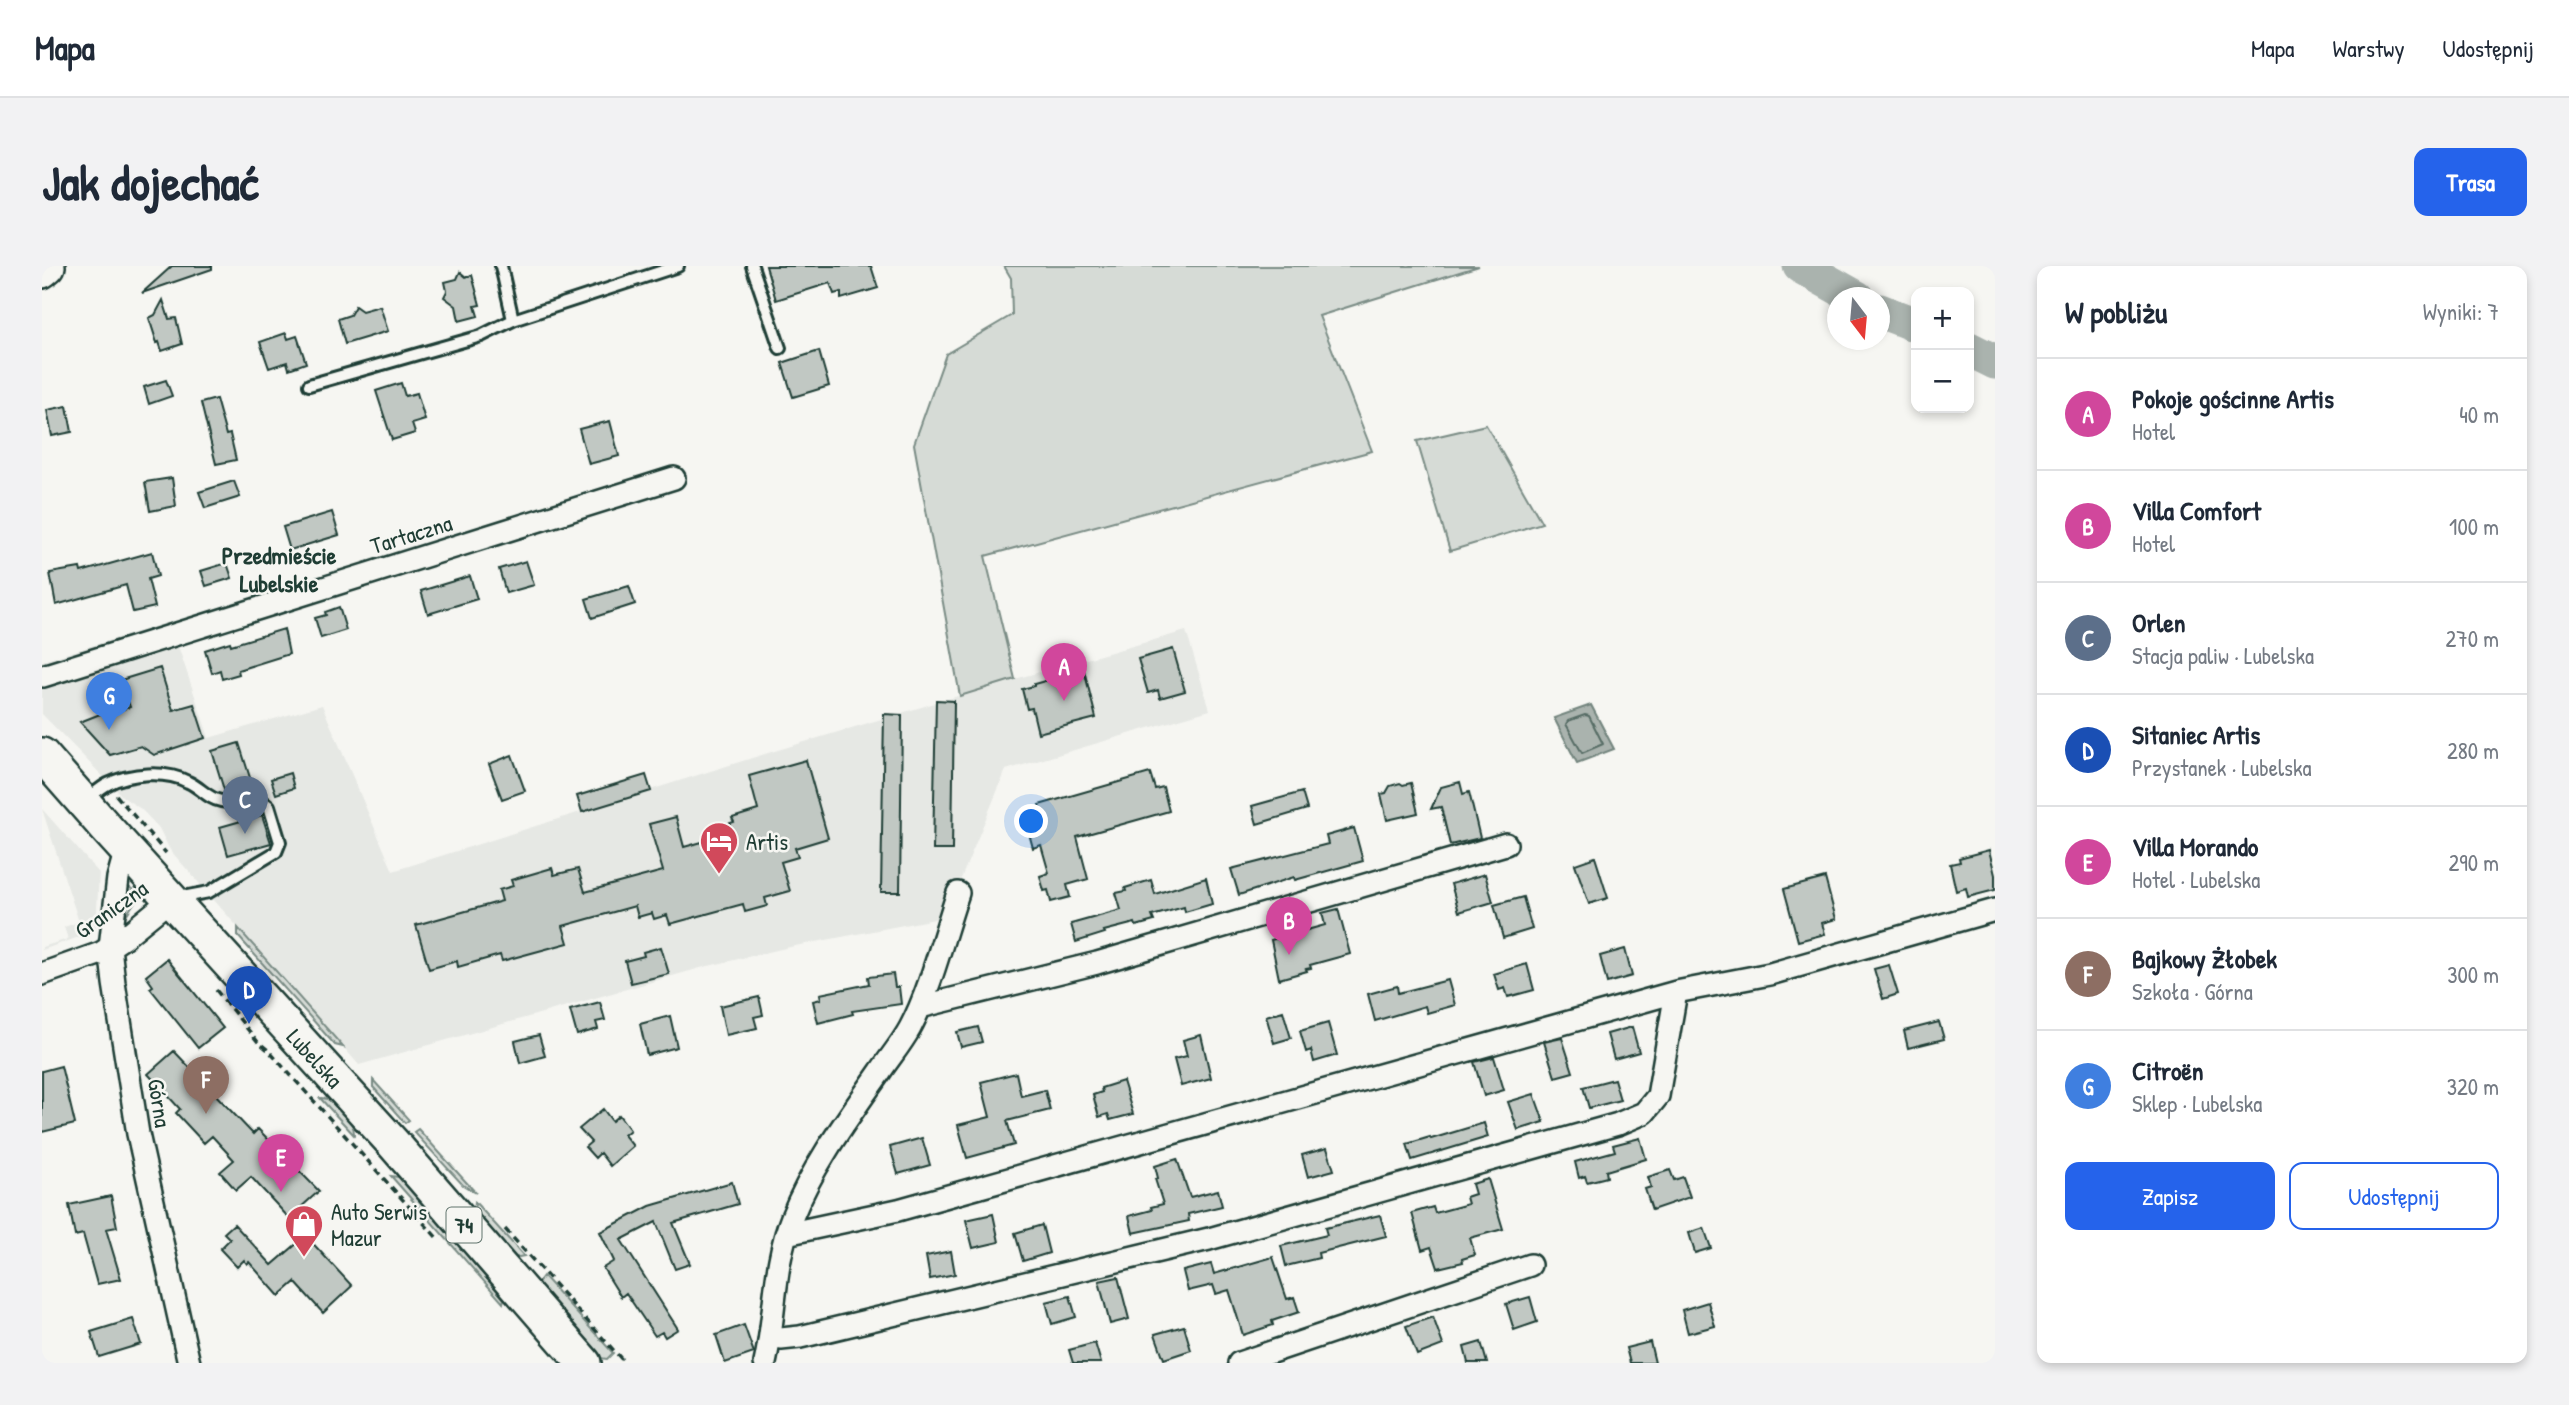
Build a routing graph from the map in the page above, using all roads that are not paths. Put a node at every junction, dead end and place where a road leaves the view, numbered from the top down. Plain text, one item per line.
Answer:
1 (48, 266) edge
2 (501, 266) edge
3 (678, 266) edge
4 (752, 266) edge
5 (42, 271) edge
6 (513, 320) junction
7 (779, 348) dead end
8 (309, 385) dead end
9 (674, 478) dead end
10 (42, 681) edge
11 (42, 755) edge
12 (84, 802) junction
13 (1506, 844) dead end
14 (126, 849) junction
15 (958, 892) dead end
16 (171, 899) junction
17 (1995, 910) edge
18 (110, 947) junction
19 (42, 974) edge
20 (1676, 992) junction
21 (920, 1007) junction
22 (786, 1234) junction
23 (1531, 1265) dead end
24 (771, 1336) junction
25 (190, 1363) edge
26 (584, 1363) edge
27 (765, 1363) edge
28 (1239, 1363) edge

1 - 5 main road
2 - 6 lane
3 - 6 lane
4 - 7 lane
6 - 8 lane
9 - 10 street, Tartaczna
11 - 12 main road, Lubelska / 74
12 - 14 main road, Lubelska / 74
12 - 16 lane
13 - 21 street
14 - 16 main road, Lubelska / 74
14 - 18 street, Górna
15 - 21 street
16 - 18 street, Graniczna
16 - 26 main road, Lubelska / 74
17 - 20 street
18 - 19 street, Graniczna
18 - 25 street, Górna
20 - 22 street
20 - 24 street
21 - 22 street
22 - 24 street
23 - 28 street
24 - 27 street

